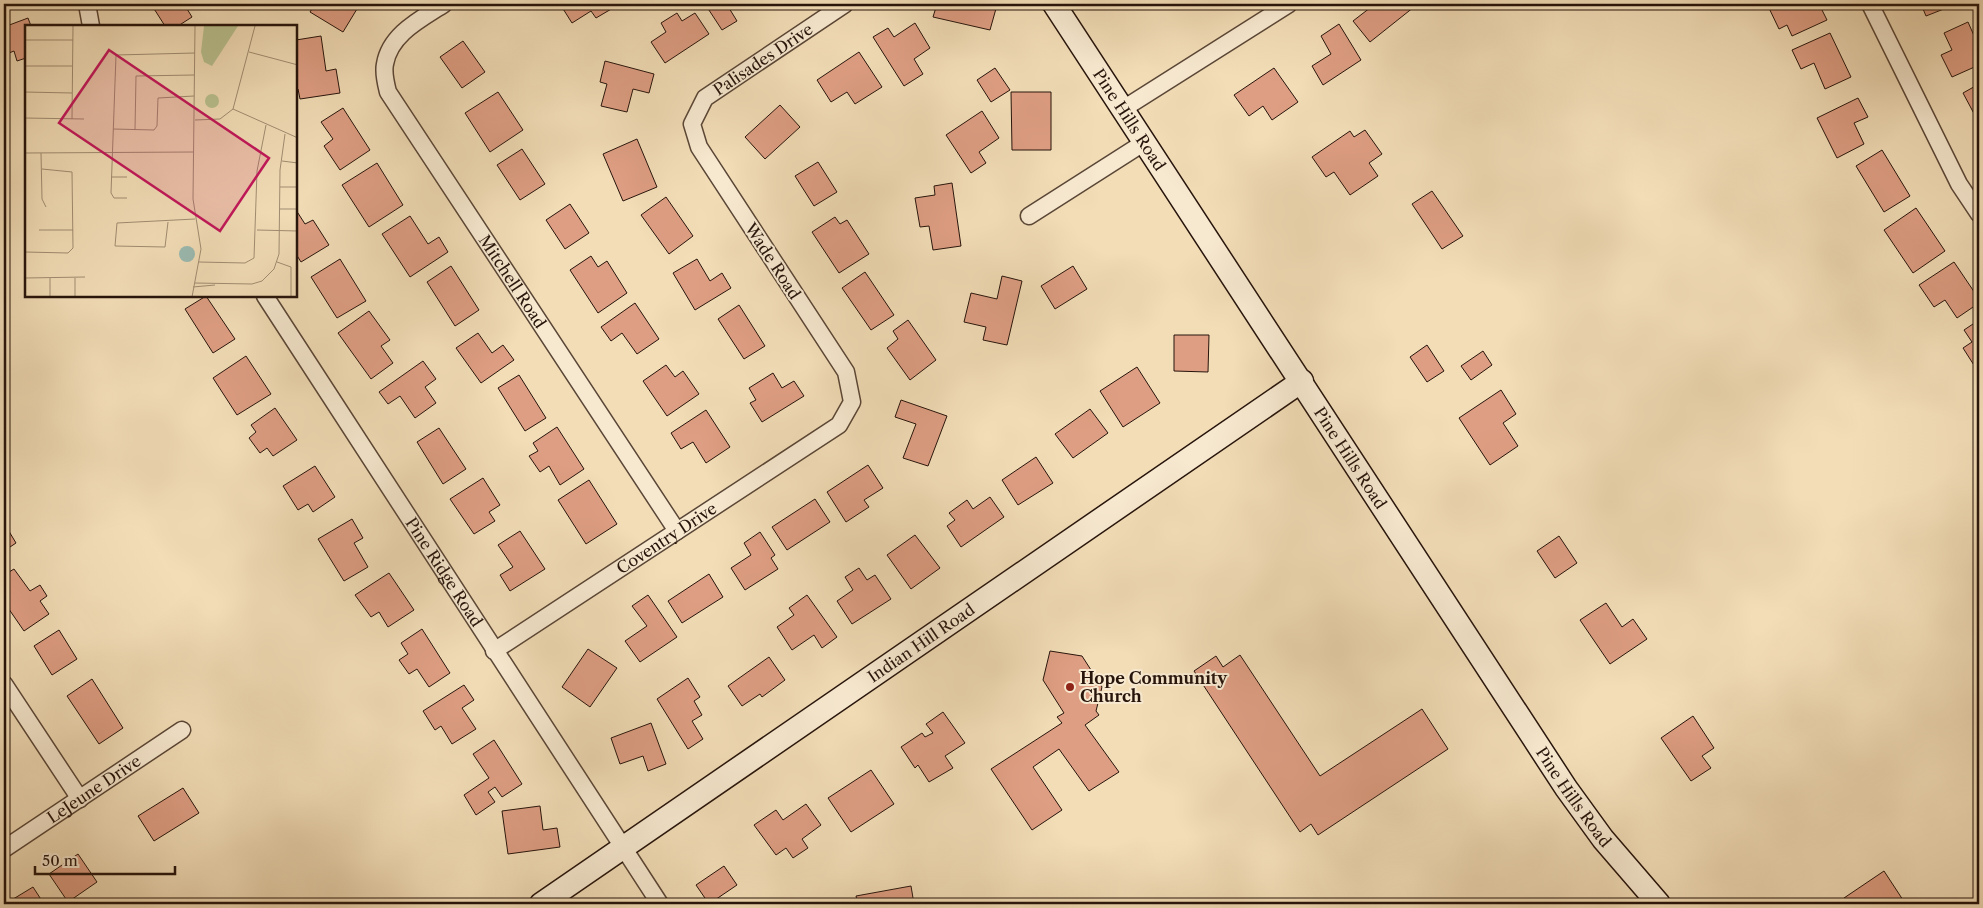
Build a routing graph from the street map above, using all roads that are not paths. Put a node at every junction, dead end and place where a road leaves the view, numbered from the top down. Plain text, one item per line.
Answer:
1 (88, 4) edge
2 (444, 4) edge
3 (845, 4) edge
4 (1054, 4) edge
5 (1289, 4) edge
6 (1870, 4) edge
7 (91, 25) edge
8 (706, 98) joint
9 (1123, 109) junction
10 (1145, 142) junction
11 (1979, 214) edge
12 (1028, 216) dead end
13 (266, 298) edge
14 (1302, 381) junction
15 (839, 425) joint
16 (678, 531) junction
17 (494, 651) junction
18 (4, 684) edge
19 (182, 730) dead end
20 (80, 799) junction
21 (624, 846) junction
22 (4, 850) edge
23 (541, 904) edge
24 (660, 904) edge
25 (1659, 904) edge

1 - 7 street
2 - 16 street, Mitchell Road
3 - 8 street, Palisades Drive
4 - 9 main road, Pine Hills Road
5 - 9 street
6 - 11 street
8 - 15 street, Wade Road
9 - 10 main road, Pine Hills Road
10 - 12 street
10 - 14 main road, Pine Hills Road
13 - 17 street, Pine Ridge Road
14 - 21 main road, Indian Hill Road
14 - 25 main road, Pine Hills Road
15 - 16 street, Coventry Drive
16 - 17 street, Coventry Drive
17 - 21 street, Pine Ridge Road
18 - 20 street
19 - 20 street, LeJeune Drive
20 - 22 street, LeJeune Drive
21 - 23 main road, Indian Hill Road
21 - 24 street, Pine Ridge Road

